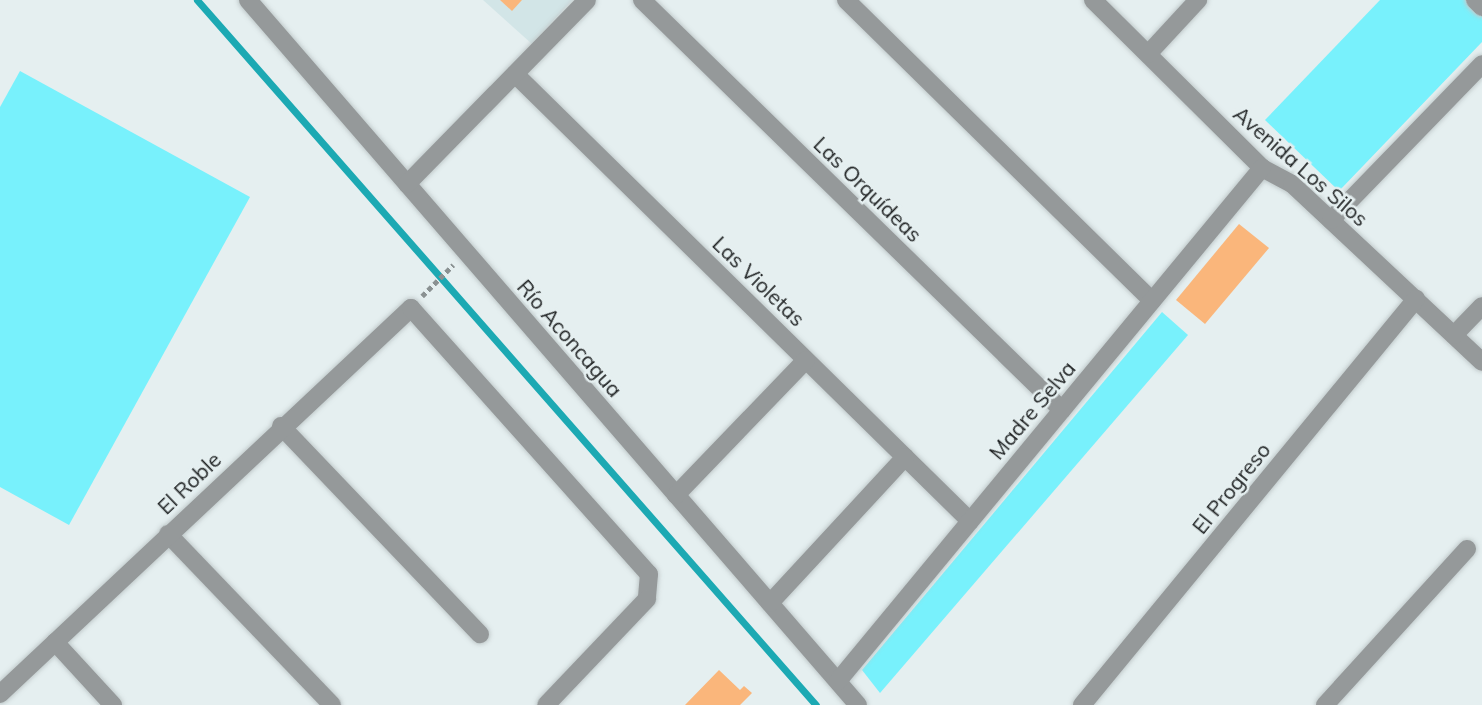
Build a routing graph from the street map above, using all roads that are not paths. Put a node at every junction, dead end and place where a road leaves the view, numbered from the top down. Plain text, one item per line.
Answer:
1 (248, 0) edge
2 (587, 0) edge
3 (642, 0) edge
4 (846, 0) edge
5 (1093, 0) edge
6 (1198, 0) edge
7 (1475, 0) edge
8 (1482, 7) edge
9 (1148, 54) junction
10 (1482, 64) edge
11 (515, 74) junction
12 (1262, 168) junction
13 (407, 184) junction
14 (1331, 220) junction
15 (1416, 299) junction
16 (1152, 300) junction
17 (1482, 306) edge
18 (1454, 335) junction
19 (806, 360) junction
20 (1482, 362) edge
21 (1062, 410) junction
22 (281, 426) junction
23 (905, 457) junction
24 (676, 495) junction
25 (970, 522) junction
26 (167, 534) junction
27 (1467, 550) dead end
28 (770, 603) junction
29 (480, 634) dead end
30 (55, 642) junction
31 (838, 681) junction
32 (0, 694) edge
33 (113, 705) edge
34 (332, 705) edge
35 (546, 705) edge
36 (858, 705) edge
37 (1082, 705) edge
38 (1325, 705) edge

1 - 13 street, Río Aconcagua
2 - 11 street
3 - 21 street, Las Orquídeas
4 - 16 street
5 - 9 street, Avenida Los Silos
6 - 9 street
7 - 8 street
9 - 12 street, Avenida Los Silos
10 - 14 street
11 - 13 street
11 - 19 street, Las Violetas
12 - 14 street, Avenida Los Silos
12 - 16 street, Madre Selva
13 - 24 street, Río Aconcagua
14 - 15 street, Avenida Los Silos
15 - 18 street, Avenida Los Silos
15 - 37 street, El Progreso
16 - 21 street, Madre Selva
17 - 18 street
18 - 20 street, Avenida Los Silos
19 - 23 street, Las Violetas
19 - 24 street
21 - 25 street, Madre Selva
22 - 26 street, El Roble
22 - 29 street
22 - 35 street, El Roble
23 - 25 street, Las Violetas
23 - 28 street
24 - 28 street, Río Aconcagua
25 - 31 street, Madre Selva
26 - 30 street, El Roble
26 - 34 street
27 - 38 street
28 - 31 street, Río Aconcagua
30 - 32 street, El Roble
30 - 33 street
31 - 36 street, Río Aconcagua

